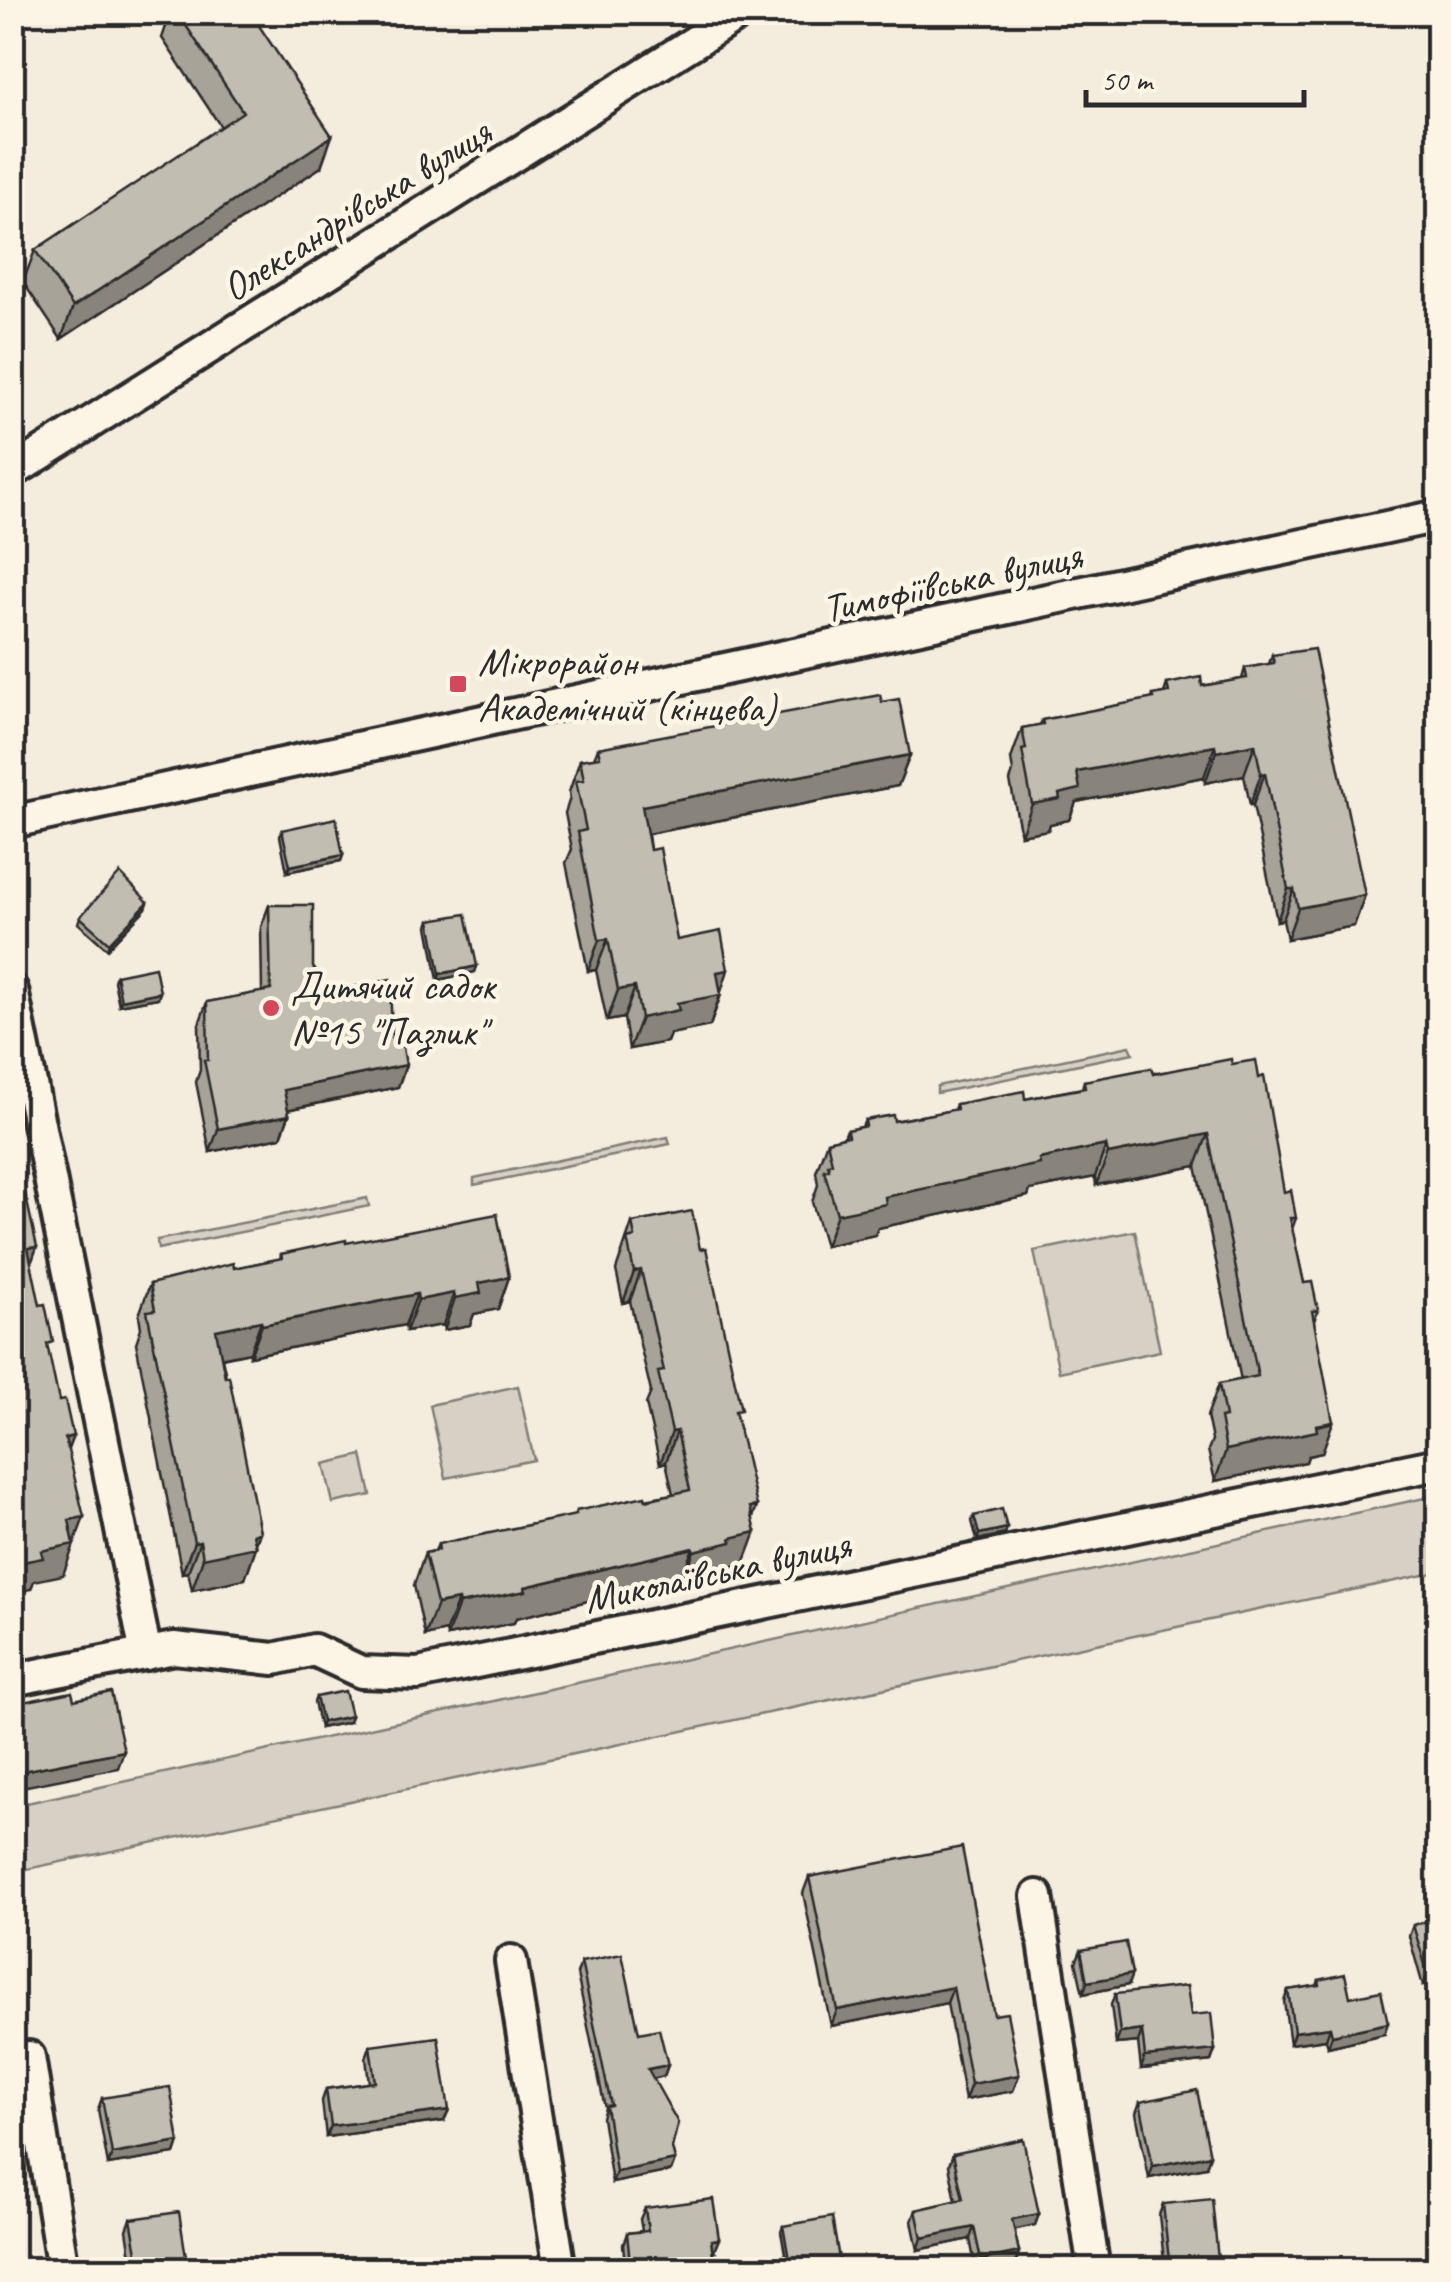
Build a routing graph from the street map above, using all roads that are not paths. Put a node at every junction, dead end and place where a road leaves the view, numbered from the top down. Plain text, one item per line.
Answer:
1 (742, 12) edge
2 (12, 472) edge
3 (1438, 516) edge
4 (12, 822) edge
5 (12, 990) edge
6 (1438, 1464) edge
7 (146, 1654) junction
8 (12, 1680) edge
9 (1037, 1896) dead end
10 (512, 1962) dead end
11 (29, 2056) dead end
12 (63, 2270) edge
13 (560, 2270) edge
14 (1094, 2270) edge

1 - 2 street, Олександрівська вулиця
3 - 4 street, Тимофіївська вулиця
5 - 7 street
6 - 7 street, Миколаївська вулиця
7 - 8 street, Миколаївська вулиця
9 - 14 street
10 - 13 street
11 - 12 street

